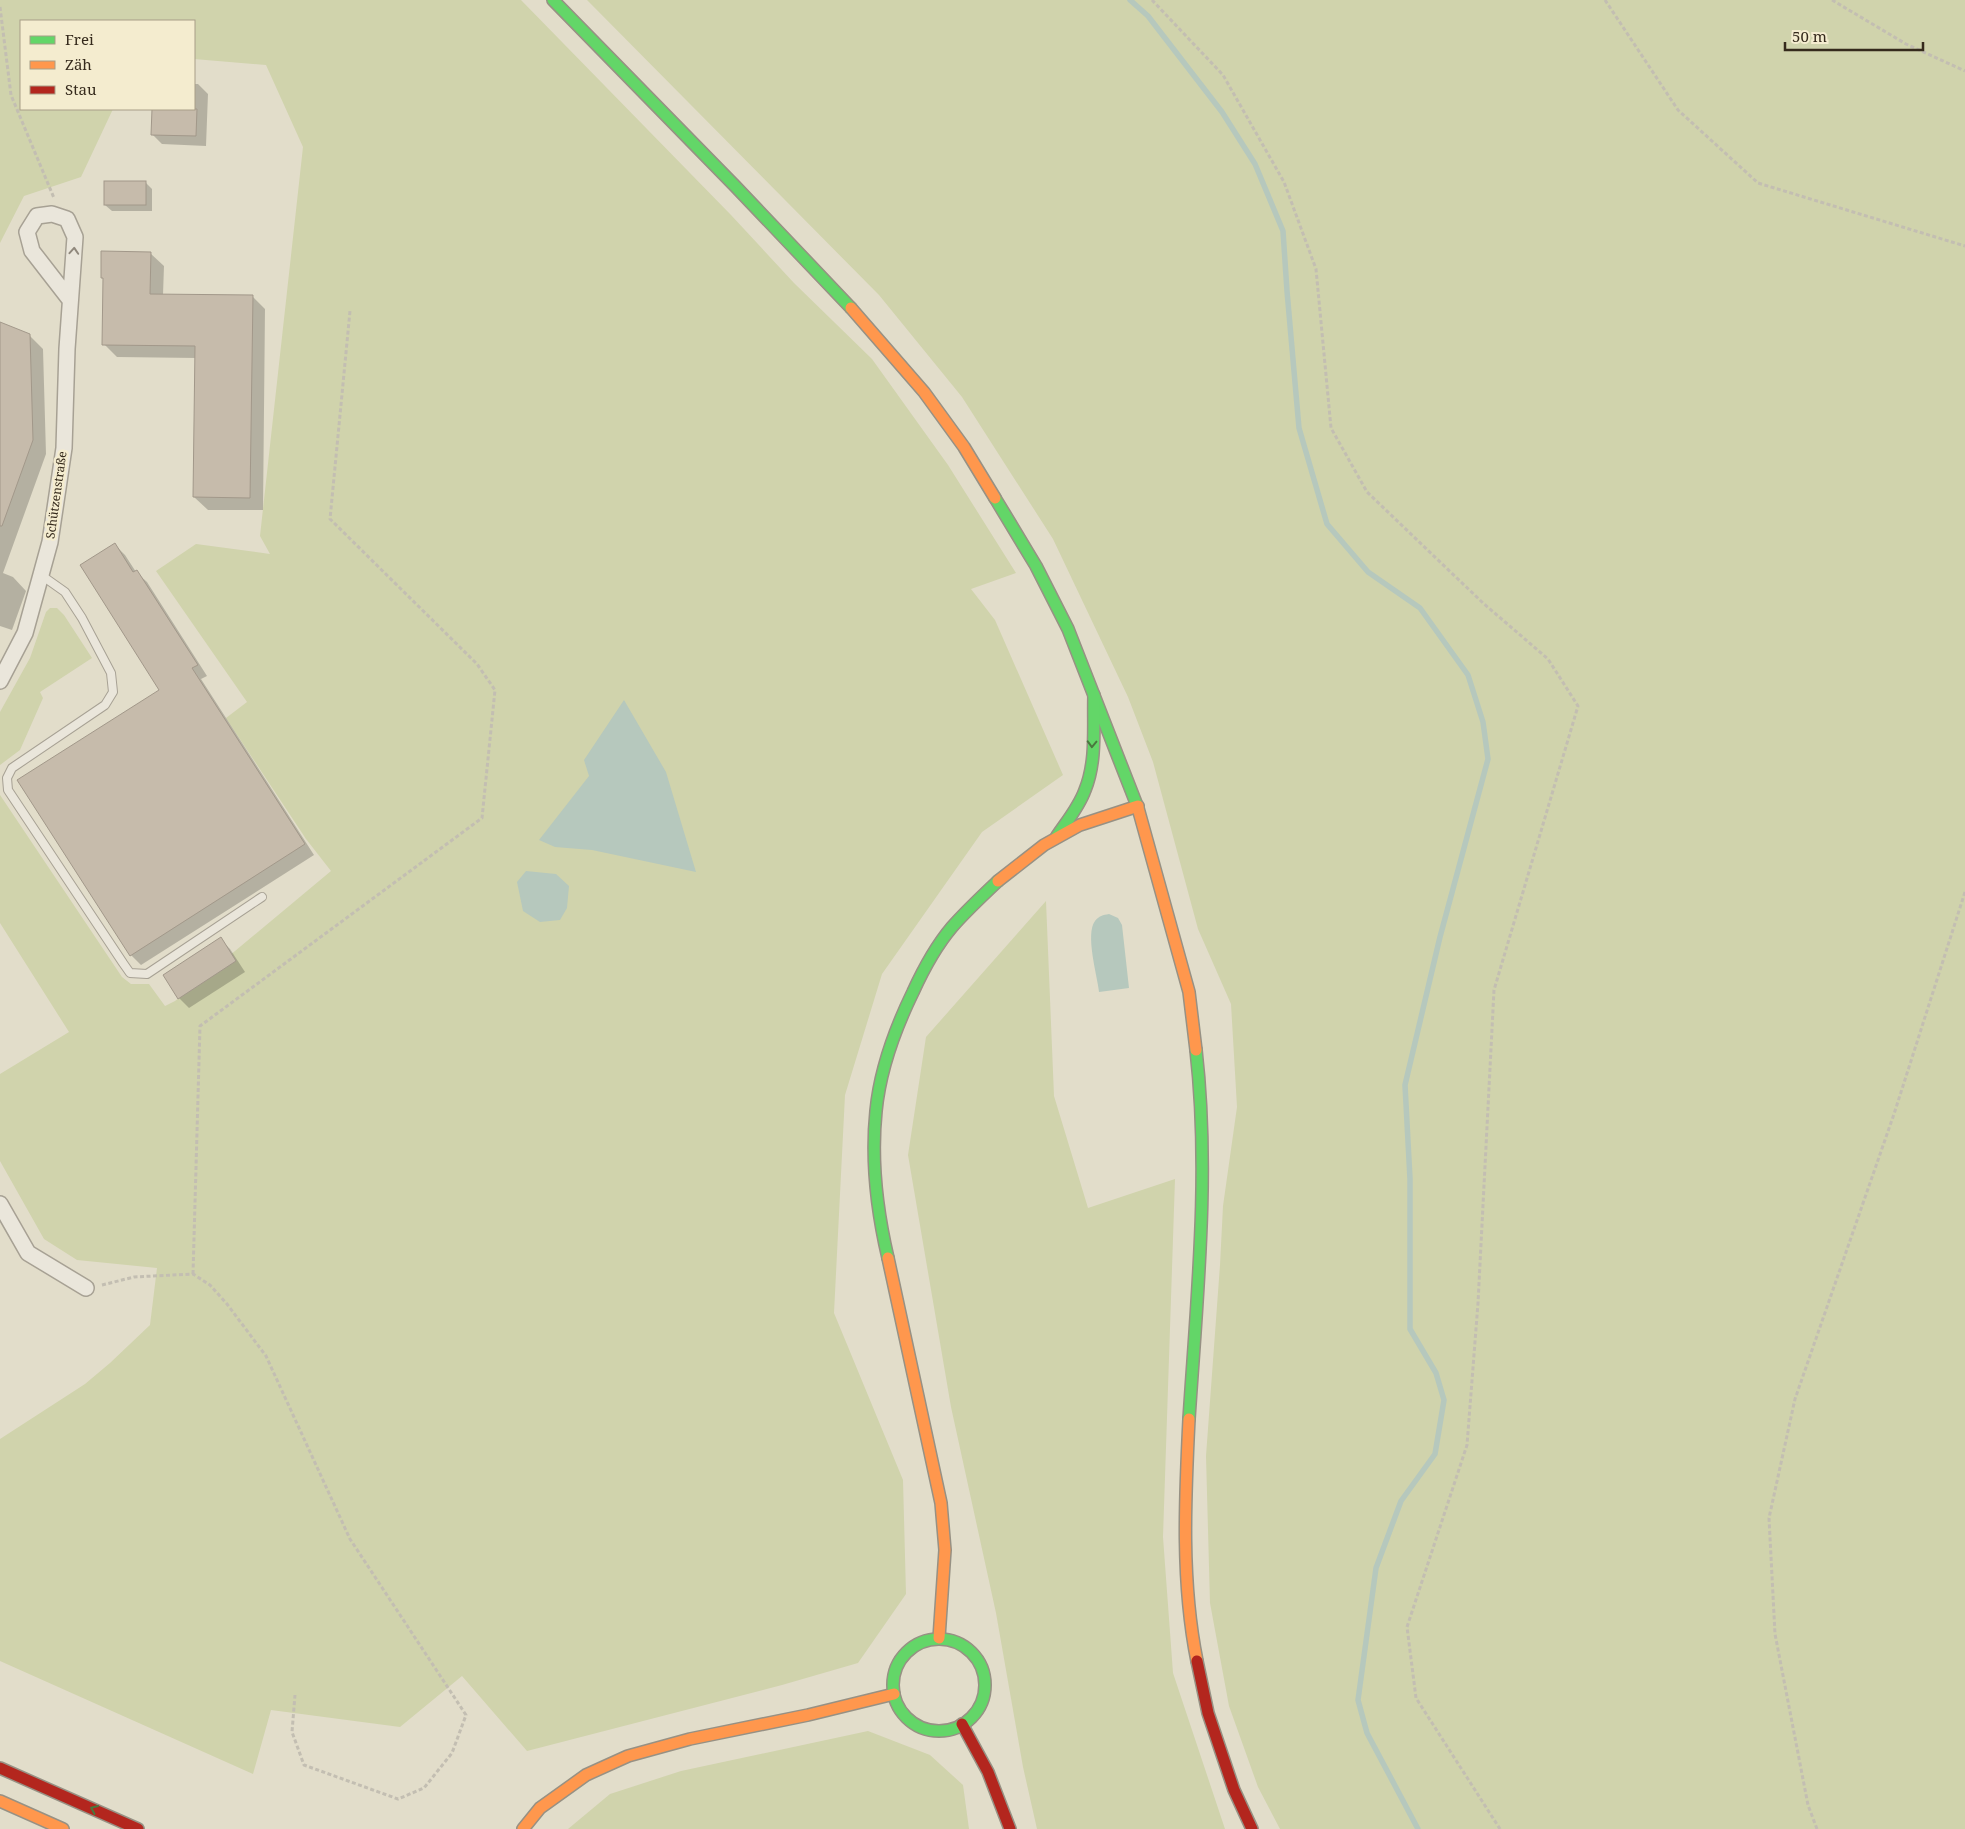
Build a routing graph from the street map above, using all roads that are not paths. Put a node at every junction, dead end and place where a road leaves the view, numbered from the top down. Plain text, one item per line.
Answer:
1 (553, 0) edge
2 (70, 300) junction
3 (41, 575) junction
4 (0, 681) edge
5 (1094, 695) junction
6 (1138, 806) junction
7 (1055, 839) junction
8 (262, 897) dead end
9 (0, 1204) edge
10 (86, 1288) road end
11 (939, 1638) junction
12 (894, 1694) junction
13 (962, 1724) junction
14 (0, 1768) edge
15 (561, 1794) junction
16 (0, 1801) edge
17 (544, 1820) dead end
18 (63, 1829) edge
19 (138, 1829) edge
20 (523, 1829) edge
21 (1010, 1829) edge
22 (1252, 1829) edge

1 - 5 main road
2 -> 2 street, Schützenstraße
2 - 3 street, Schützenstraße
3 - 4 street, Schützenstraße
3 - 8 lane
5 - 6 main road
5 -> 7 main road
6 - 7 main road
6 - 22 main road
7 - 11 main road
9 - 10 street
11 - 12 main road
11 - 13 main road
12 - 13 main road
12 - 15 main road
13 - 21 main road
19 -> 14 main road
15 - 17 main road
15 - 20 main road
16 - 18 main road

